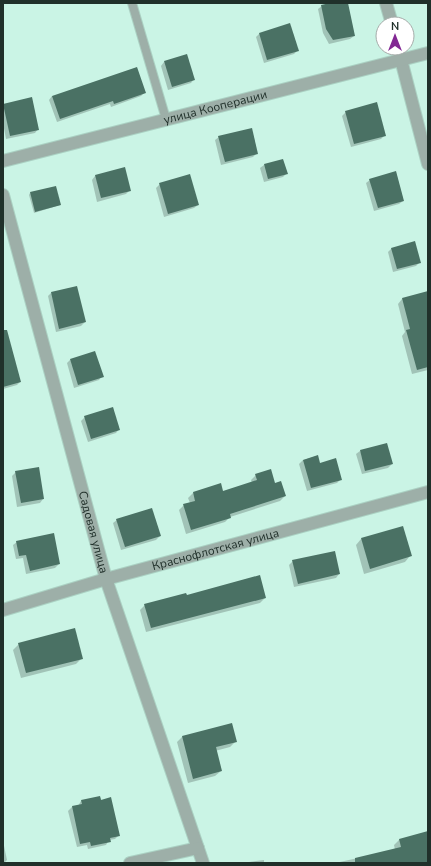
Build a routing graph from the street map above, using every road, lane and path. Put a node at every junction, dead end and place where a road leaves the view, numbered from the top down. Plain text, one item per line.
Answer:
1 (132, 3) edge
2 (386, 3) edge
3 (390, 16) edge
4 (428, 53) edge
5 (401, 56) edge
6 (402, 60) junction
7 (166, 119) junction
8 (3, 160) edge
9 (428, 164) edge
10 (3, 195) edge
11 (428, 492) edge
12 (106, 579) junction
13 (3, 610) edge
14 (198, 848) junction
15 (130, 863) edge
16 (203, 863) edge

1 - 7 lane
2 - 3 street
4 - 6 street, улица Кооперации
5 - 6 street
6 - 7 street, улица Кооперации
6 - 9 street
7 - 8 street, улица Кооперации
10 - 12 street, Садовая улица
11 - 12 street, Краснофлотская улица
12 - 13 street, Краснофлотская улица
12 - 14 street, Садовая улица
14 - 15 street
14 - 16 street, Садовая улица

